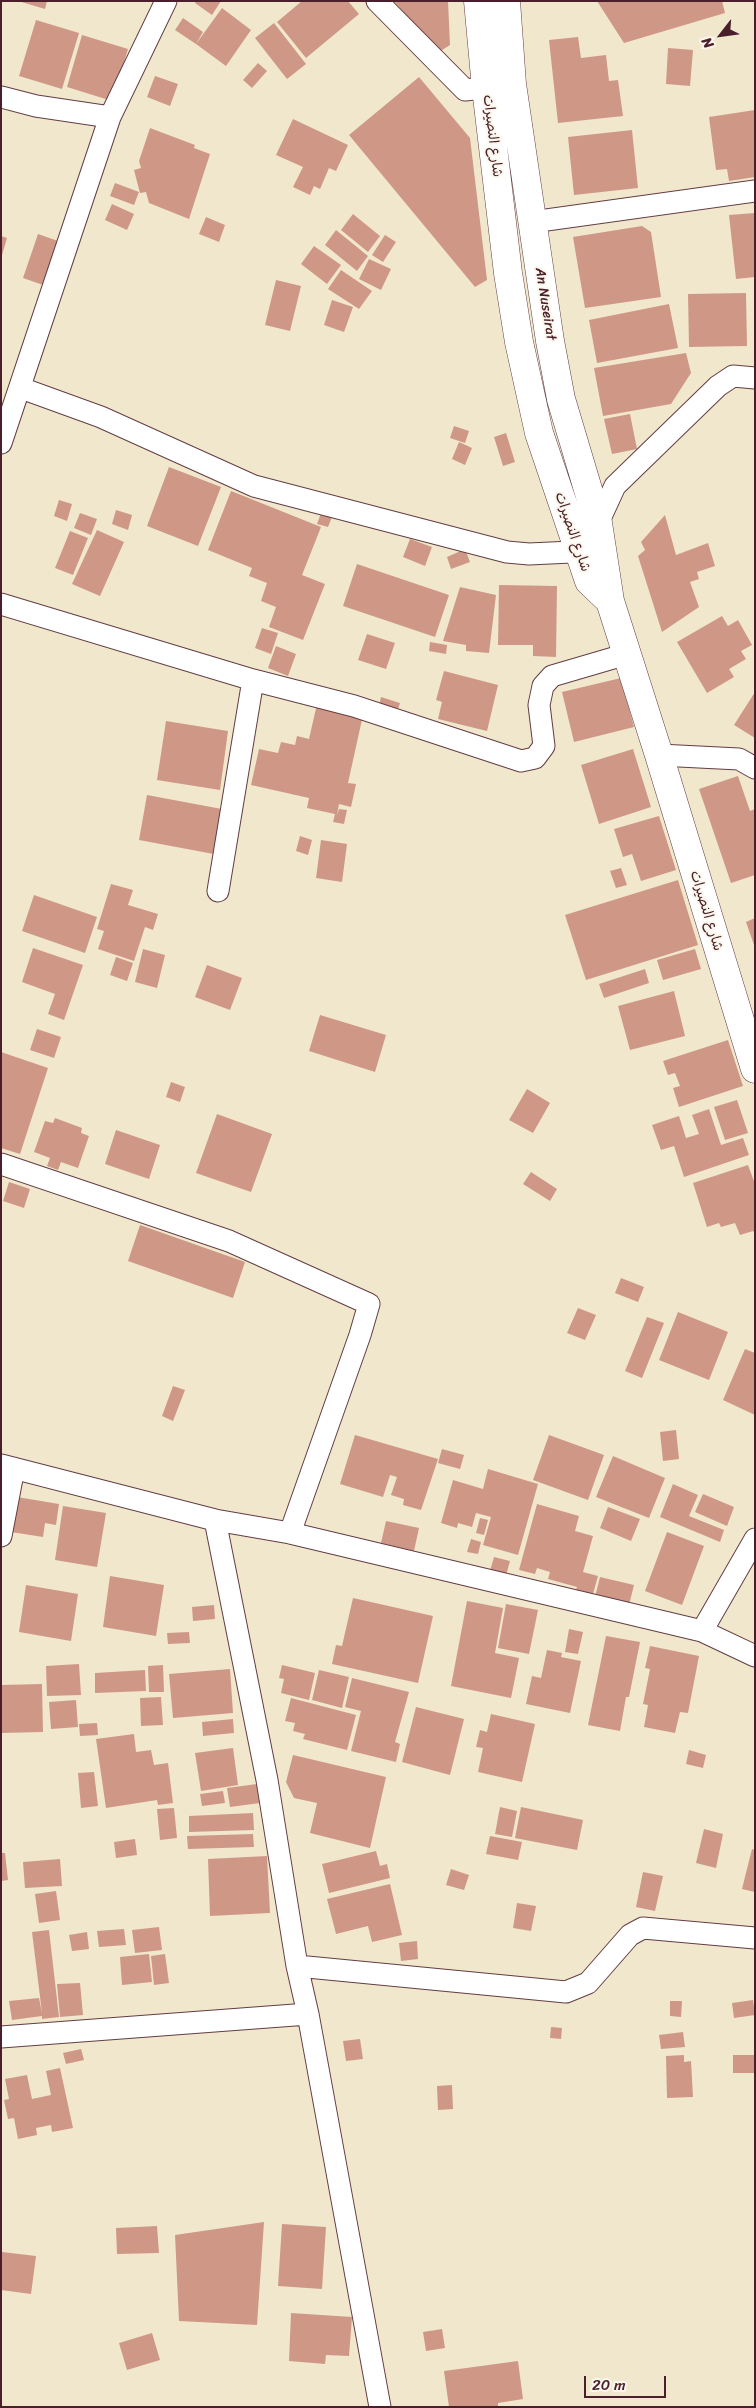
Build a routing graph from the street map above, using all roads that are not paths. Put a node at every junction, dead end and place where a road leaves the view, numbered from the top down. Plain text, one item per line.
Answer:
1 (166, 1) edge
2 (377, 1) edge
3 (478, 1) edge
4 (506, 1) edge
5 (512, 84) junction
6 (486, 88) junction
7 (1, 98) edge
8 (110, 116) junction
9 (755, 192) edge
10 (532, 222) junction
11 (755, 378) edge
12 (21, 388) junction
13 (1, 443) edge
14 (598, 522) junction
15 (590, 552) junction
16 (610, 602) joint
17 (1, 604) edge
18 (627, 654) junction
19 (253, 680) junction
20 (659, 755) junction
21 (755, 768) edge
22 (218, 891) dead end
23 (755, 1069) edge
24 (1, 1164) edge
25 (8, 1466) edge
26 (214, 1520) junction
27 (290, 1533) junction
28 (1, 1536) edge
29 (755, 1540) edge
30 (702, 1631) junction
31 (755, 1656) edge
32 (755, 1938) edge
33 (296, 1966) junction
34 (308, 2014) junction
35 (1, 2037) edge
36 (380, 2407) edge

1 - 8 street
2 - 6 street
3 - 6 main road, شارع النصيرات
4 - 5 main road, An Nuseirat
5 - 6 street
5 - 10 main road, An Nuseirat
6 - 15 main road, شارع النصيرات
7 - 8 street
8 - 12 street
9 - 10 street
10 - 14 main road, An Nuseirat
11 - 14 street
12 - 13 street
12 - 15 street
14 - 15 main road, An Nuseirat
15 - 16 main road, An Nuseirat
16 - 18 main road, شارع النصيرات
17 - 19 street
18 - 19 street
18 - 20 main road, شارع النصيرات
19 - 22 street
20 - 21 street
20 - 23 main road, شارع النصيرات
24 - 27 street
25 - 26 street
25 - 28 street
26 - 27 street
26 - 33 street
27 - 30 street
29 - 30 street
30 - 31 street
32 - 33 street
33 - 34 street
34 - 35 street
34 - 36 street

